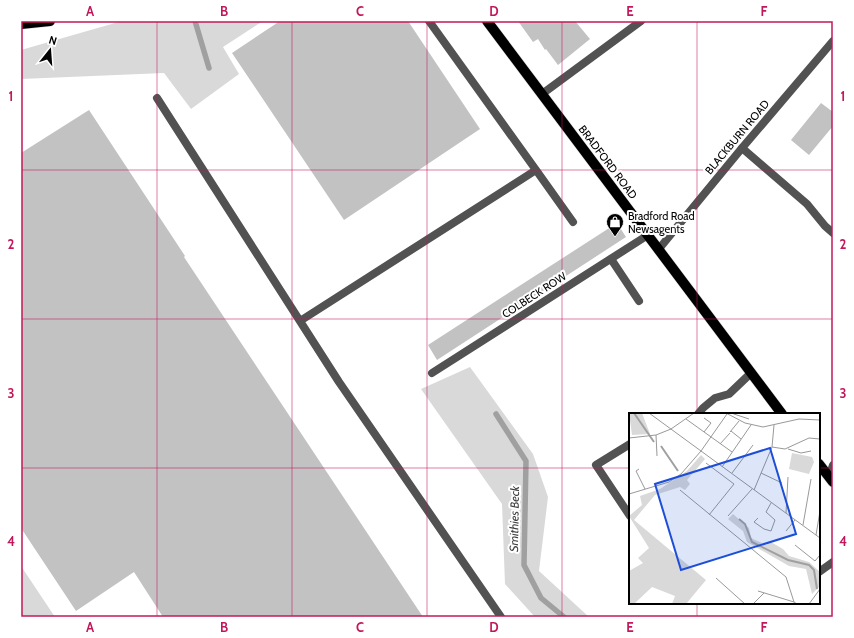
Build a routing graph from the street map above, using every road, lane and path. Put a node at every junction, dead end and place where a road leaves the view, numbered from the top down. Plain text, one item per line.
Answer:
1 (50, 21) edge
2 (429, 21) edge
3 (641, 21) edge
4 (491, 22) edge
5 (21, 24) edge
6 (833, 41) edge
7 (542, 94) junction
8 (157, 98) dead end
9 (742, 148) junction
10 (536, 170) junction
11 (573, 222) dead end
12 (833, 233) edge
13 (648, 235) junction
14 (658, 250) junction
15 (611, 259) junction
16 (639, 301) dead end
17 (300, 321) junction
18 (751, 372) junction
19 (432, 373) dead end
20 (699, 413) edge
21 (781, 413) edge
22 (629, 445) edge
23 (820, 465) edge
24 (833, 465) edge
25 (831, 480) edge
26 (629, 514) edge
27 (833, 562) edge
28 (820, 571) edge
29 (501, 617) edge

1 - 5 main road
2 - 10 street
3 - 7 street
4 - 7 main road, BRADFORD ROAD
6 - 9 street, BLACKBURN ROAD
7 - 13 main road, BRADFORD ROAD
8 - 17 street
9 - 12 street
9 - 14 street, BLACKBURN ROAD
10 - 11 street
10 - 17 street
13 - 14 main road, BRADFORD ROAD
13 - 15 street, COLBECK ROW
14 - 18 main road, BRADFORD ROAD
15 - 16 street
15 - 19 street, COLBECK ROW
17 - 29 street
18 - 20 street
18 - 21 main road, BRADFORD ROAD
22 - 26 street
23 - 25 main road
24 - 25 street
27 - 28 street

